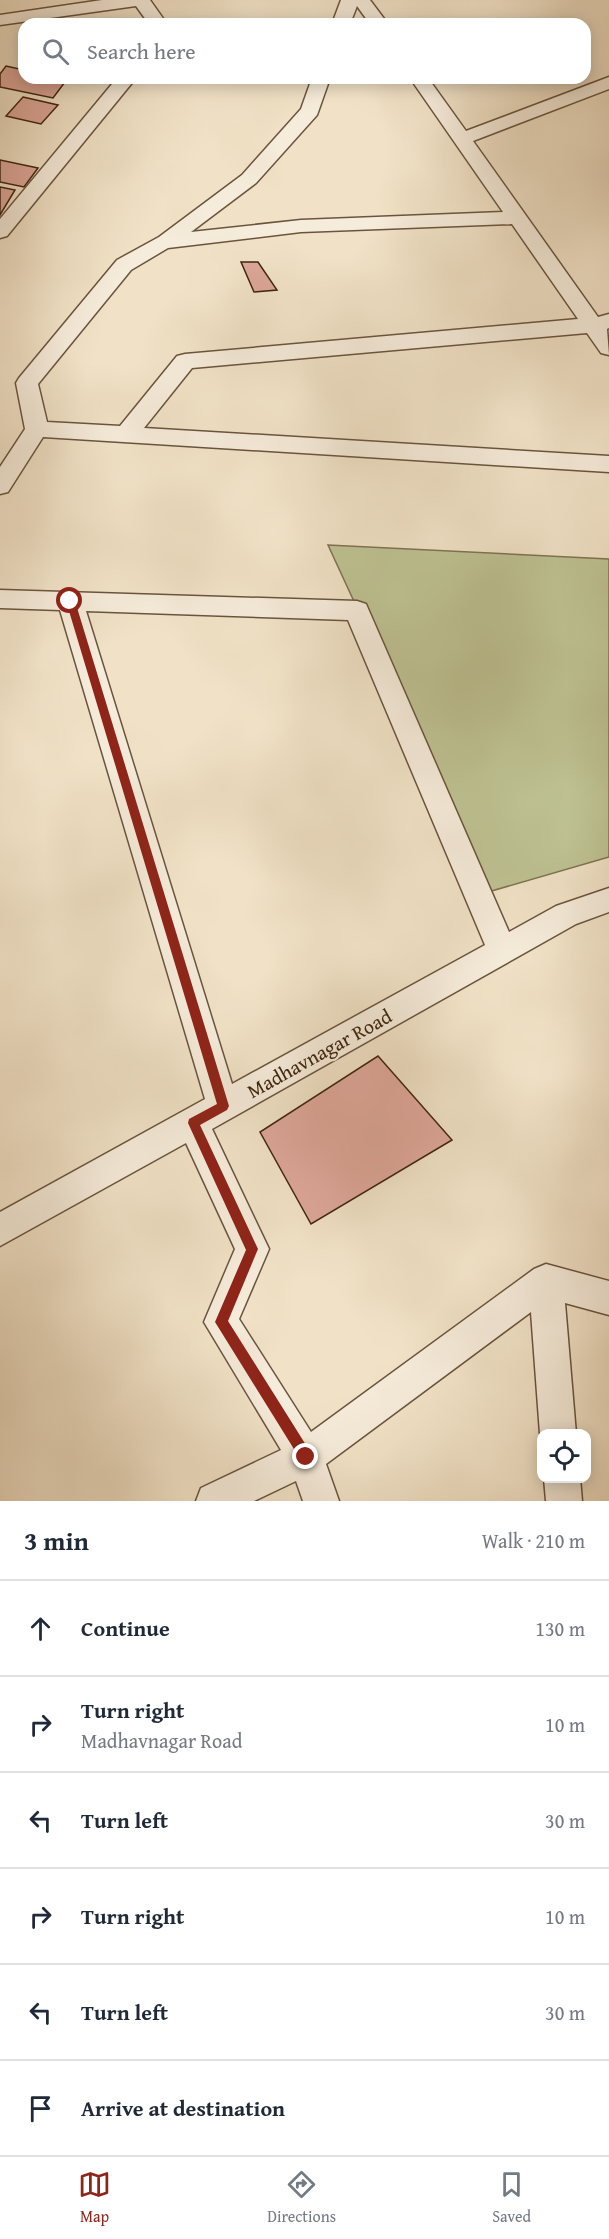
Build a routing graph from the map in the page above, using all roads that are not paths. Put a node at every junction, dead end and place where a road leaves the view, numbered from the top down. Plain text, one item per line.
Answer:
1 (140, 0) edge
2 (350, 0) edge
3 (361, 0) edge
4 (154, 18) edge
5 (343, 18) edge
6 (374, 18) edge
7 (0, 20) edge
8 (122, 84) edge
9 (319, 84) edge
10 (424, 84) edge
11 (609, 84) edge
12 (464, 138) junction
13 (518, 218) junction
14 (0, 232) edge
15 (163, 242) junction
16 (601, 323) edge
17 (609, 348) edge
18 (37, 429) junction
19 (126, 434) junction
20 (609, 464) edge
21 (0, 486) edge
22 (0, 599) edge
23 (70, 601) junction
24 (609, 900) edge
25 (502, 951) junction
26 (223, 1106) junction
27 (194, 1123) junction
28 (0, 1230) edge
29 (546, 1281) junction
30 (609, 1298) edge
31 (558, 1429) edge
32 (306, 1457) junction
33 (562, 1483) edge
34 (214, 1501) edge
35 (321, 1501) edge
36 (564, 1501) edge

1 - 4 street
1 - 7 street
2 - 5 street
3 - 6 street
8 - 14 street
9 - 15 street
10 - 12 street
11 - 12 street
12 - 13 street
13 - 15 street
13 - 16 street
15 - 18 street
16 - 17 street
16 - 19 street
18 - 19 street
18 - 21 street
19 - 20 street
22 - 23 street
23 - 25 street
23 - 26 street
24 - 25 street, Madhavnagar Road
25 - 26 street, Madhavnagar Road
26 - 27 street, Madhavnagar Road
27 - 28 street, Madhavnagar Road
27 - 32 street
29 - 30 street
29 - 31 street
29 - 32 street
32 - 34 street
32 - 35 street
33 - 36 street

